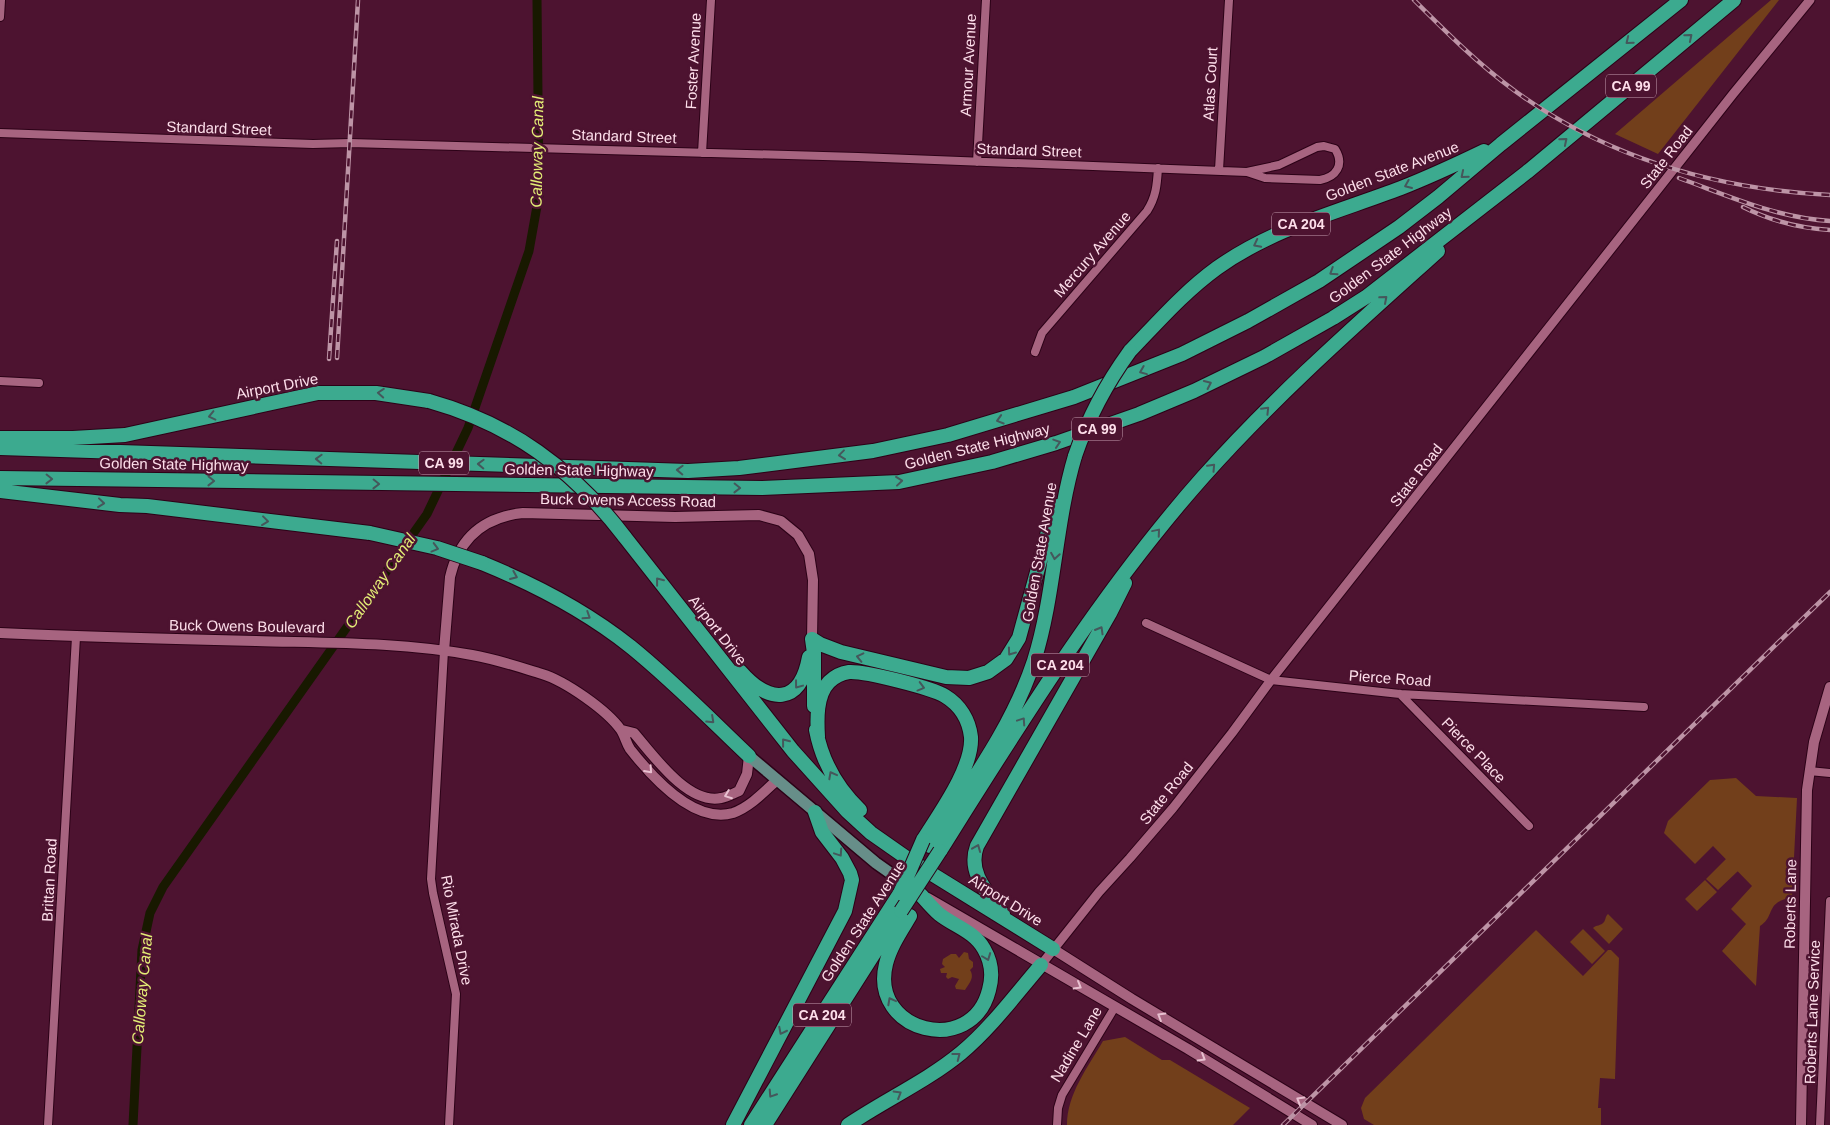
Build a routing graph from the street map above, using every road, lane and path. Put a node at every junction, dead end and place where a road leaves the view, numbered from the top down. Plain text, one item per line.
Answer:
1 (1, 0) edge
2 (711, 0) edge
3 (986, 0) edge
4 (1229, 0) edge
5 (1680, 0) edge
6 (1734, 0) edge
7 (1810, 0) edge
8 (0, 17) edge
9 (0, 133) edge
10 (1501, 144) junction
11 (702, 153) junction
12 (977, 162) junction
13 (1158, 168) junction
14 (1219, 170) junction
15 (1246, 172) junction
16 (1527, 172) junction
17 (1035, 352) dead end
18 (0, 381) edge
19 (39, 383) dead end
20 (0, 438) edge
21 (0, 448) edge
22 (1074, 456) junction
23 (0, 478) edge
24 (0, 491) edge
25 (1140, 553) junction
26 (689, 619) junction
27 (1146, 623) dead end
28 (0, 633) edge
29 (76, 637) junction
30 (812, 639) junction
31 (444, 651) junction
32 (1270, 680) junction
33 (1830, 687) edge
34 (1400, 694) junction
35 (1644, 707) dead end
36 (622, 730) junction
37 (818, 737) junction
38 (749, 756) junction
39 (1809, 770) junction
40 (1830, 773) edge
41 (777, 780) junction
42 (815, 812) junction
43 (1529, 826) dead end
44 (883, 840) junction
45 (932, 849) junction
46 (918, 892) junction
47 (1830, 901) edge
48 (901, 911) junction
49 (1008, 920) junction
50 (1052, 949) junction
51 (1041, 964) junction
52 (1115, 1007) junction
53 (48, 1125) edge
54 (449, 1125) edge
55 (733, 1125) edge
56 (752, 1125) edge
57 (765, 1125) edge
58 (848, 1125) edge
59 (1057, 1125) edge
60 (1312, 1125) edge
61 (1342, 1125) edge
62 (1801, 1125) edge
63 (1820, 1125) edge

1 - 8 street
2 - 11 street, Foster Avenue
3 - 12 street, Armour Avenue
4 - 14 street, Atlas Court
5 -> 10 highway, Golden State Highway / CA 99
16 -> 6 highway, Golden State Highway / CA 99
7 - 32 street, State Road
9 - 11 street, Standard Street
10 -> 21 highway, Golden State Highway / CA 99, bridge
10 -> 22 highway, Golden State Avenue / CA 204, bridge
11 - 12 street, Standard Street
12 - 13 street, Standard Street
13 - 14 street, Standard Street
13 - 17 street, Mercury Avenue
14 - 15 street, Standard Street
15 - 15 street, Standard Street
23 -> 16 highway, Golden State Highway / CA 99
25 -> 16 highway, Golden State Avenue / CA 204
18 - 19 street
26 -> 20 highway, Airport Drive, bridge
22 -> 30 highway
22 -> 45 highway, Golden State Avenue / CA 204
24 -> 38 highway, bridge
45 -> 25 highway, Golden State Avenue / CA 204
49 -> 25 highway
30 -> 26 highway
44 -> 26 highway, Airport Drive
27 - 32 street, Pierce Road
28 - 29 main road, Buck Owens Boulevard
29 - 31 main road, Buck Owens Boulevard
29 - 53 street, Brittan Road
30 - 31 main road, Buck Owens Access Road
30 - 37 highway
31 - 36 main road, Buck Owens Boulevard
31 - 54 street, Rio Mirada Drive
32 - 34 street, Pierce Road
32 - 50 street, State Road
33 - 39 main road, Roberts Lane
34 - 35 street, Pierce Road
34 - 43 street, Pierce Place
38 -> 36 main road, Buck Owens Boulevard
36 -> 41 main road, Buck Owens Boulevard
44 -> 37 highway
37 -> 45 highway
38 - 41 main road
39 - 40 street
39 - 62 main road, Roberts Lane
41 - 42 main road
42 - 46 main road
42 -> 55 highway
44 - 49 highway, Airport Drive
45 - 48 highway, Golden State Avenue / CA 204, bridge
45 - 48 highway, Golden State Avenue / CA 204, bridge
46 -> 48 highway
46 - 51 main road
47 - 63 street, Roberts Lane Service
48 -> 56 highway, Golden State Avenue / CA 204
48 - 57 highway, Golden State Avenue / CA 204
49 - 50 highway, Airport Drive
50 - 51 street, State Road
61 -> 50 main road, Airport Drive
51 -> 52 main road
58 -> 51 highway
52 - 59 street, Nadine Lane
52 -> 60 main road

